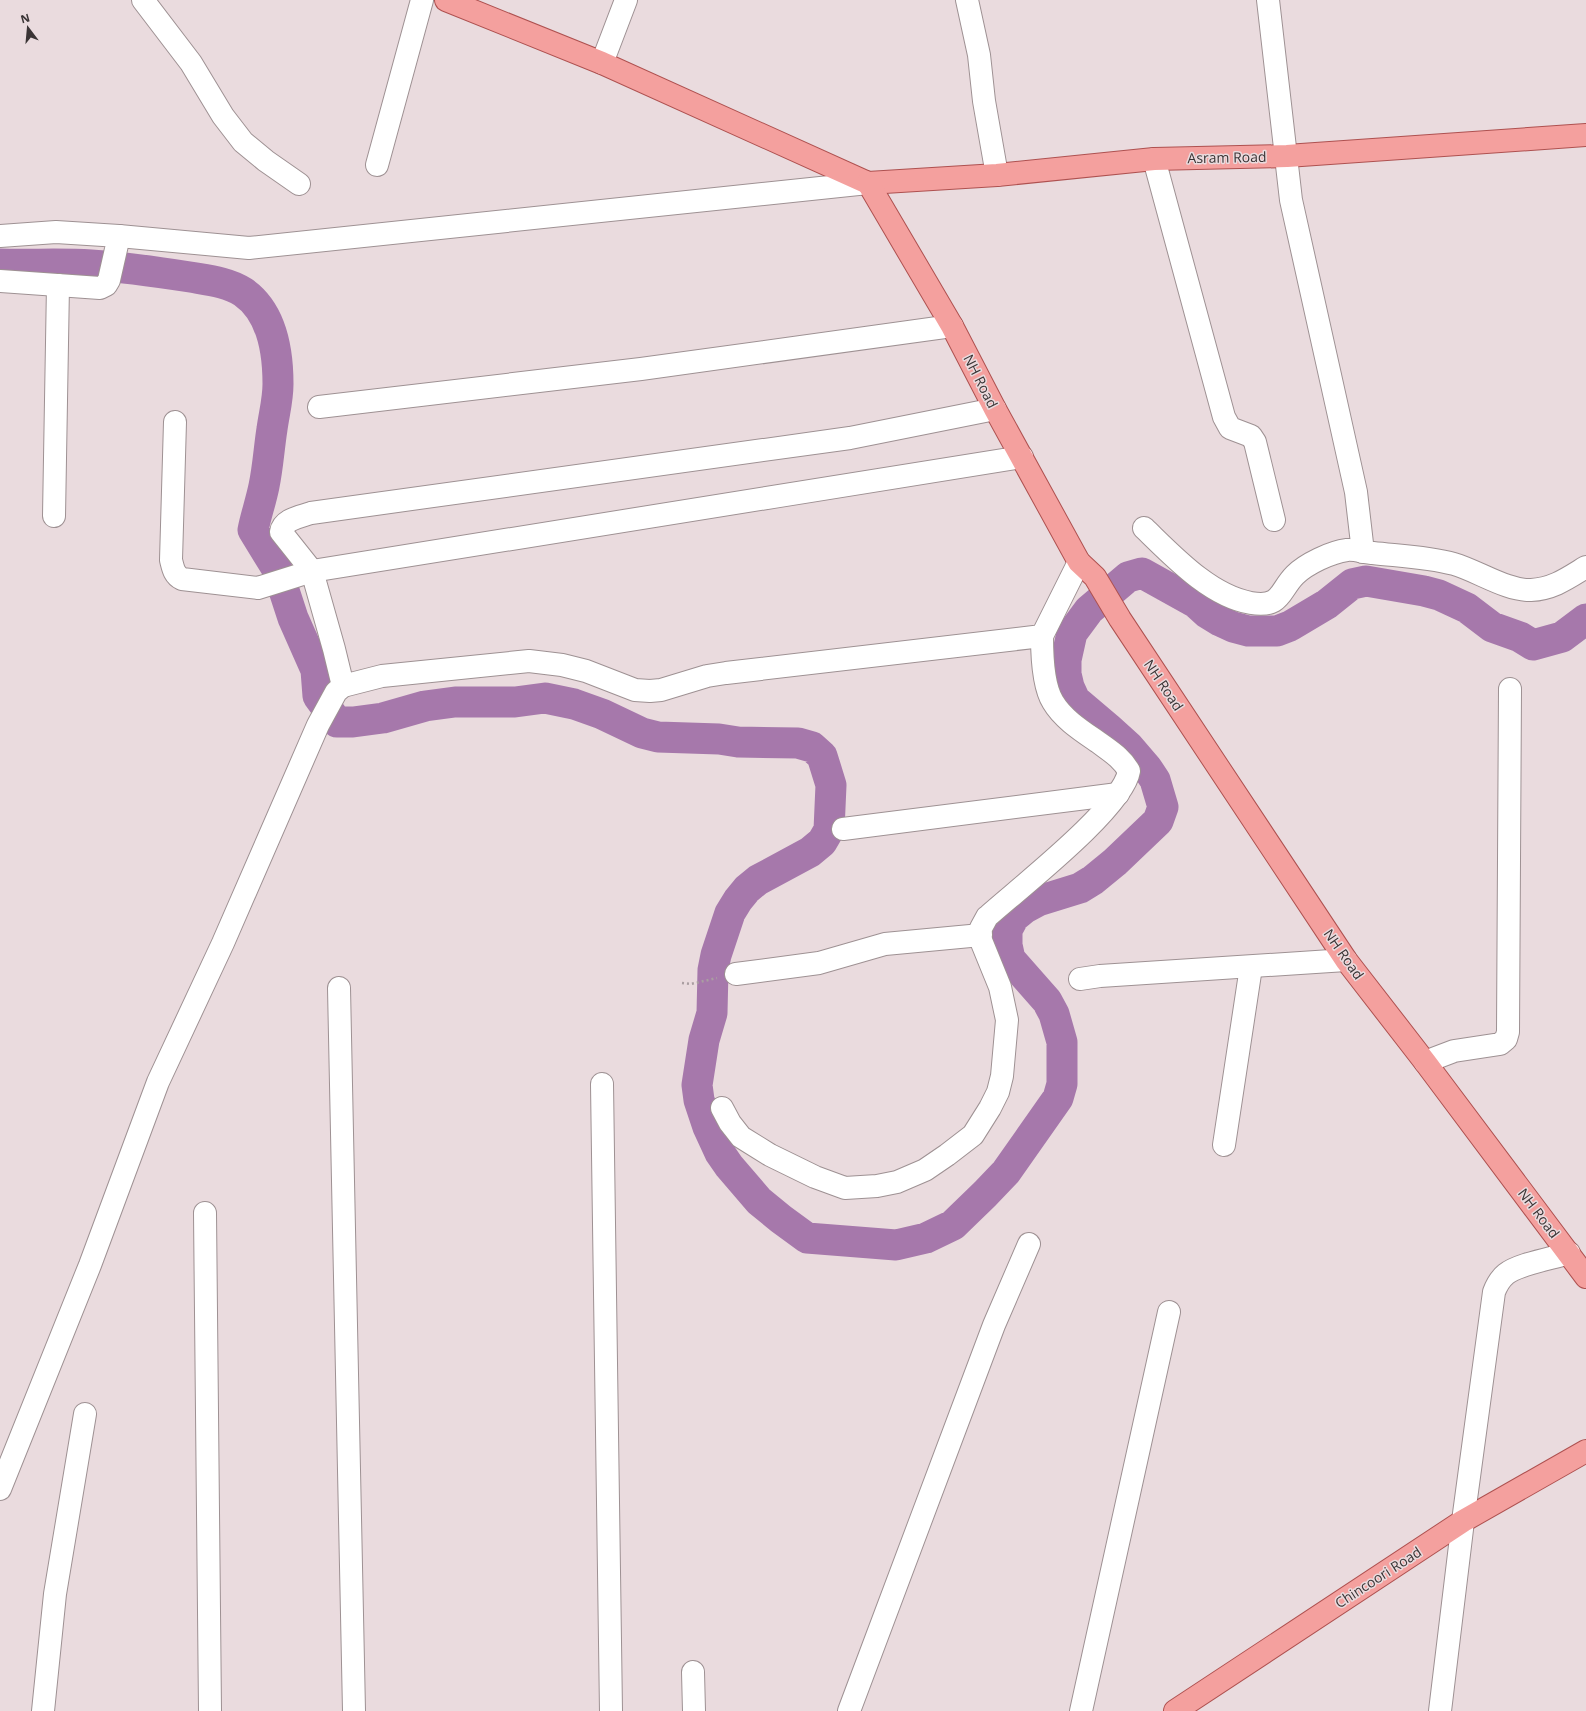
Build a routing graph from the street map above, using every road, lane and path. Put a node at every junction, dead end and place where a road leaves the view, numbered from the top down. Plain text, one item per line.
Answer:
1 (143, 0) edge
2 (422, 0) edge
3 (446, 0) edge
4 (626, 0) edge
5 (967, 0) edge
6 (1268, 0) edge
7 (602, 63) junction
8 (1586, 135) edge
9 (1287, 156) junction
10 (1154, 159) junction
11 (377, 165) dead end
12 (998, 175) junction
13 (868, 183) junction
14 (299, 184) dead end
15 (0, 236) edge
16 (112, 239) junction
17 (0, 281) edge
18 (58, 285) junction
19 (952, 326) junction
20 (319, 407) dead end
21 (995, 408) junction
22 (175, 422) dead end
23 (1022, 457) junction
24 (54, 516) dead end
25 (1274, 520) dead end
26 (1144, 528) dead end
27 (1363, 552) junction
28 (1079, 562) junction
29 (1586, 567) edge
30 (304, 573) junction
31 (1042, 636) junction
32 (340, 689) junction
33 (1510, 689) dead end
34 (1118, 794) junction
35 (844, 829) dead end
36 (981, 935) junction
37 (1346, 960) junction
38 (1251, 967) junction
39 (736, 974) joint
40 (1080, 979) dead end
41 (682, 983) dead end
42 (339, 988) dead end
43 (1425, 1062) junction
44 (602, 1084) dead end
45 (722, 1108) dead end
46 (1224, 1145) dead end
47 (205, 1214) dead end
48 (1029, 1244) dead end
49 (1569, 1253) junction
50 (1586, 1277) edge
51 (1169, 1312) dead end
52 (85, 1414) dead end
53 (1586, 1451) edge
54 (0, 1489) edge
55 (1463, 1521) junction
56 (693, 1672) dead end
57 (43, 1711) edge
58 (210, 1711) edge
59 (354, 1711) edge
60 (611, 1711) edge
61 (694, 1711) edge
62 (849, 1711) edge
63 (1081, 1711) edge
64 (1175, 1711) edge
65 (1440, 1711) edge

1 - 14 street
2 - 11 street
3 - 7 main road
4 - 7 street
5 - 12 street
6 - 9 street
7 - 13 main road
8 - 9 main road, Asram Road
9 - 10 main road, Asram Road
9 - 27 street
10 - 12 main road, Asram Road
10 - 25 street
12 - 13 main road, Asram Road
13 - 16 street
13 - 19 main road, NH Road
15 - 16 street
16 - 18 street
17 - 18 street
18 - 24 street
19 - 20 street
19 - 21 main road, NH Road
21 - 23 main road, NH Road
21 - 30 street
22 - 30 street
23 - 28 main road, NH Road
23 - 30 street
26 - 27 street
27 - 29 street
28 - 31 street
28 - 37 main road, NH Road
30 - 32 street
31 - 32 street
31 - 34 street
32 - 54 street
33 - 43 street
34 - 35 street
34 - 36 street
36 - 39 street
36 - 45 street
37 - 38 street
37 - 43 main road, NH Road
38 - 40 street
38 - 46 street
39 - 41 path
42 - 59 street
43 - 49 main road, NH Road
44 - 60 street
47 - 58 street
48 - 62 street
49 - 50 main road, NH Road
49 - 55 street
51 - 63 street
52 - 57 street
53 - 55 main road, Chincoori Road
55 - 64 main road, Chincoori Road
55 - 65 street
56 - 61 street

